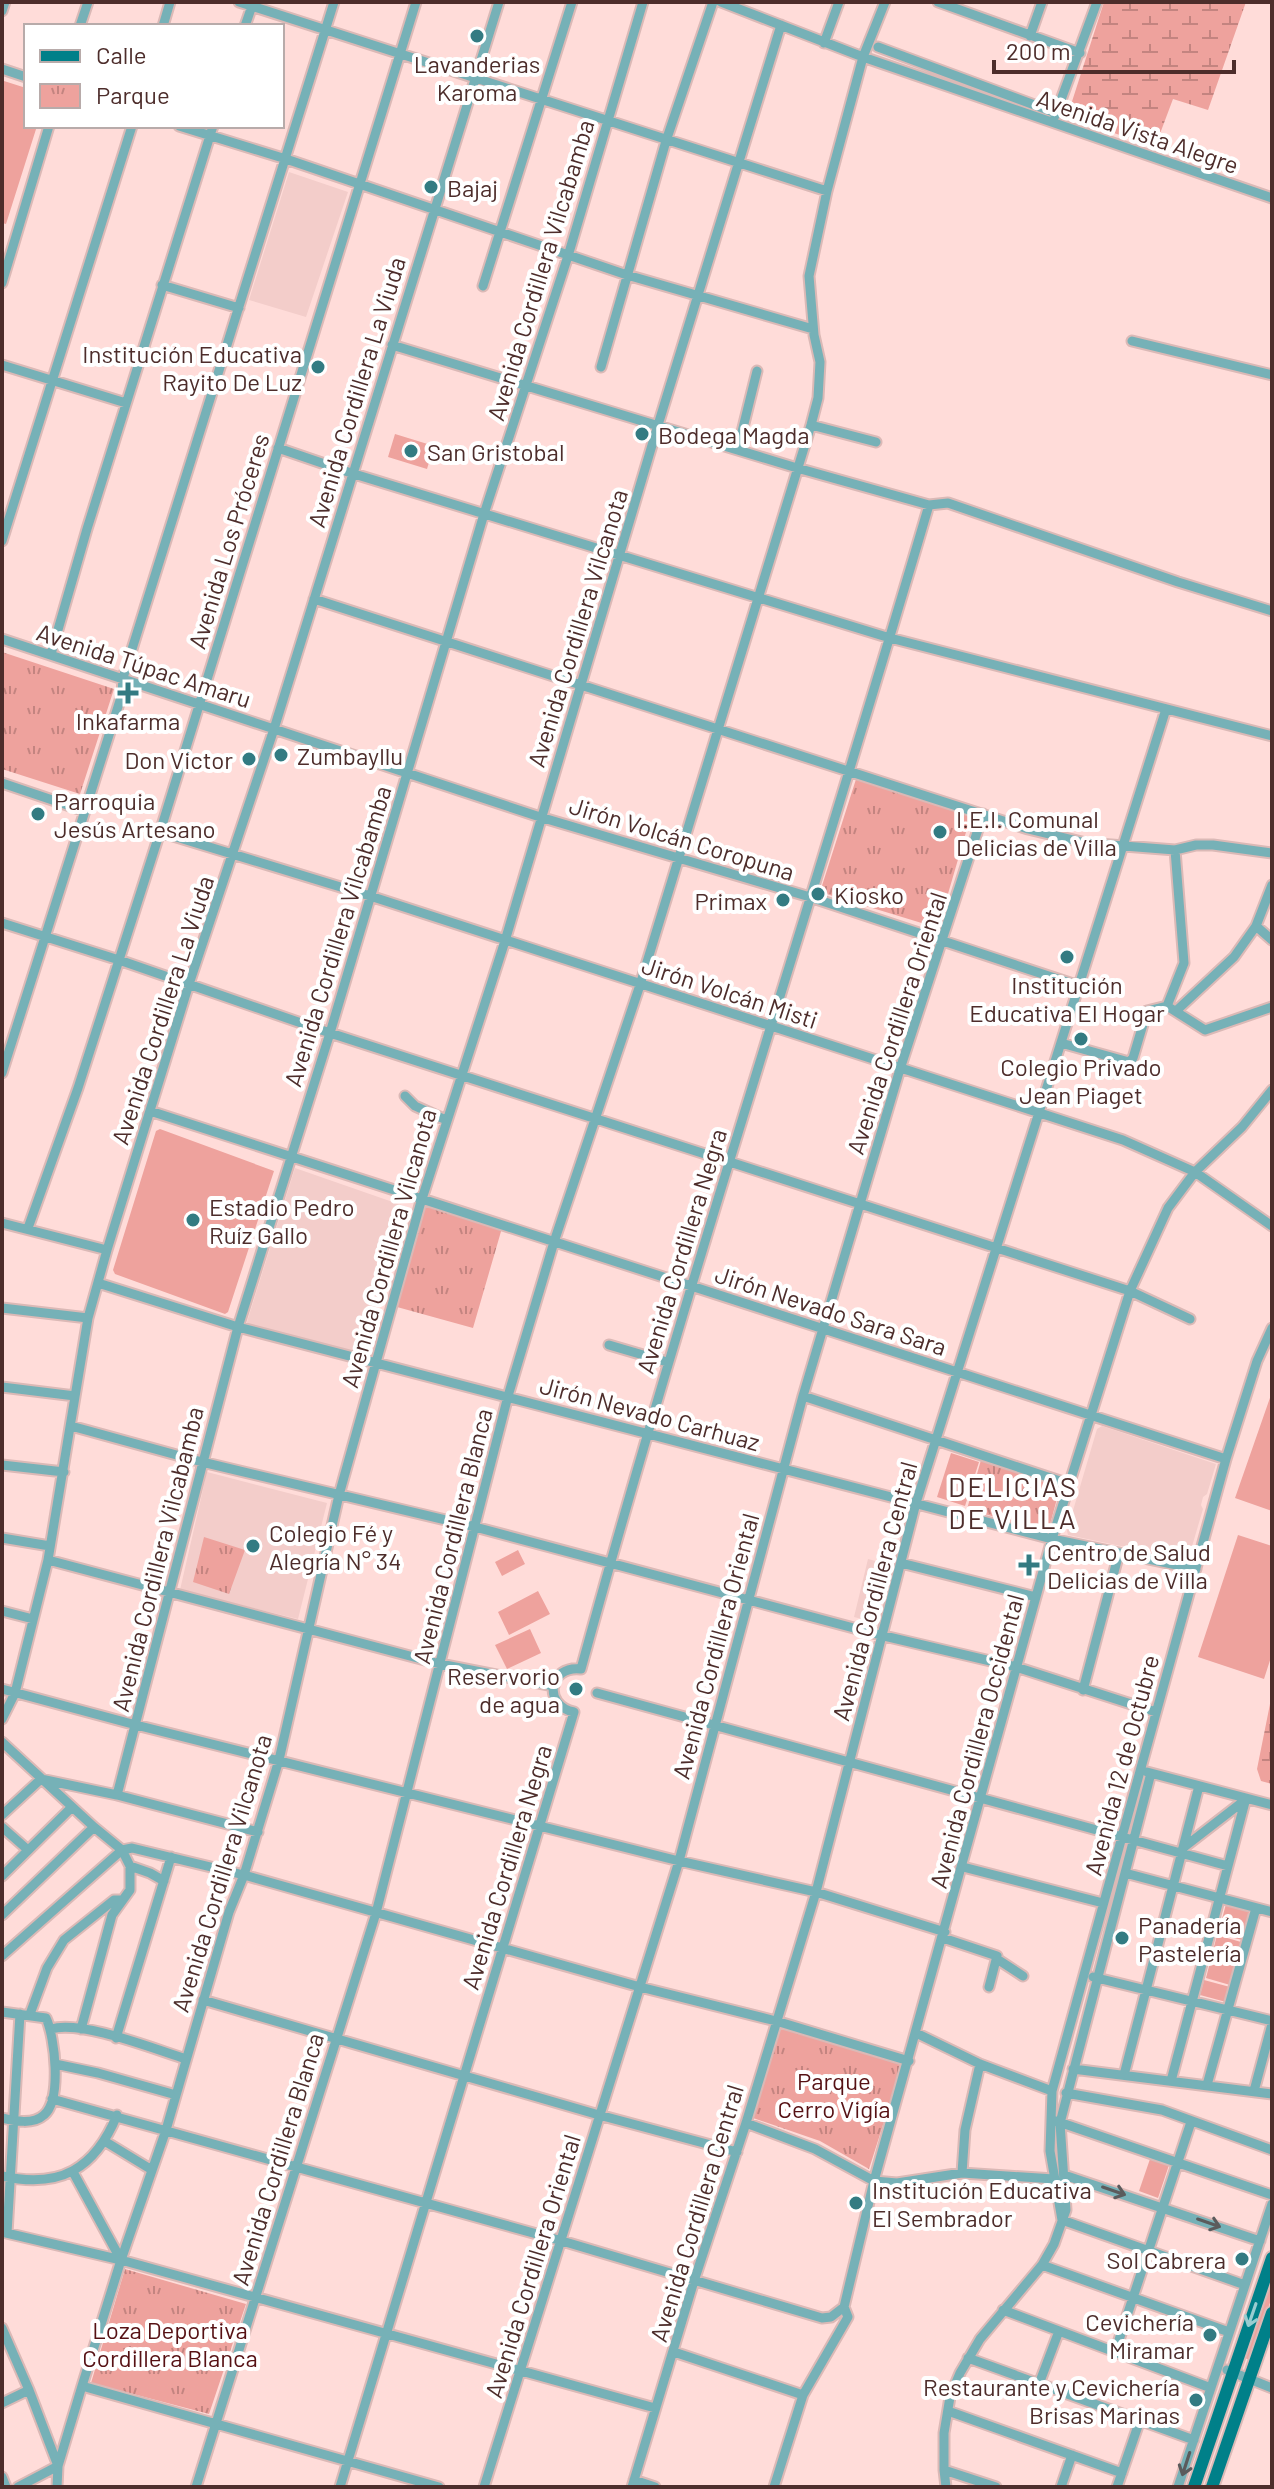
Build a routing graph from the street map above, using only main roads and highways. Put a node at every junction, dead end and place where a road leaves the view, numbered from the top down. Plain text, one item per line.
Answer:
1 (1272, 2258) edge
2 (1272, 2313) edge
3 (1194, 2487) edge
4 (1212, 2487) edge

1 -> 3 main road
2 - 4 main road

